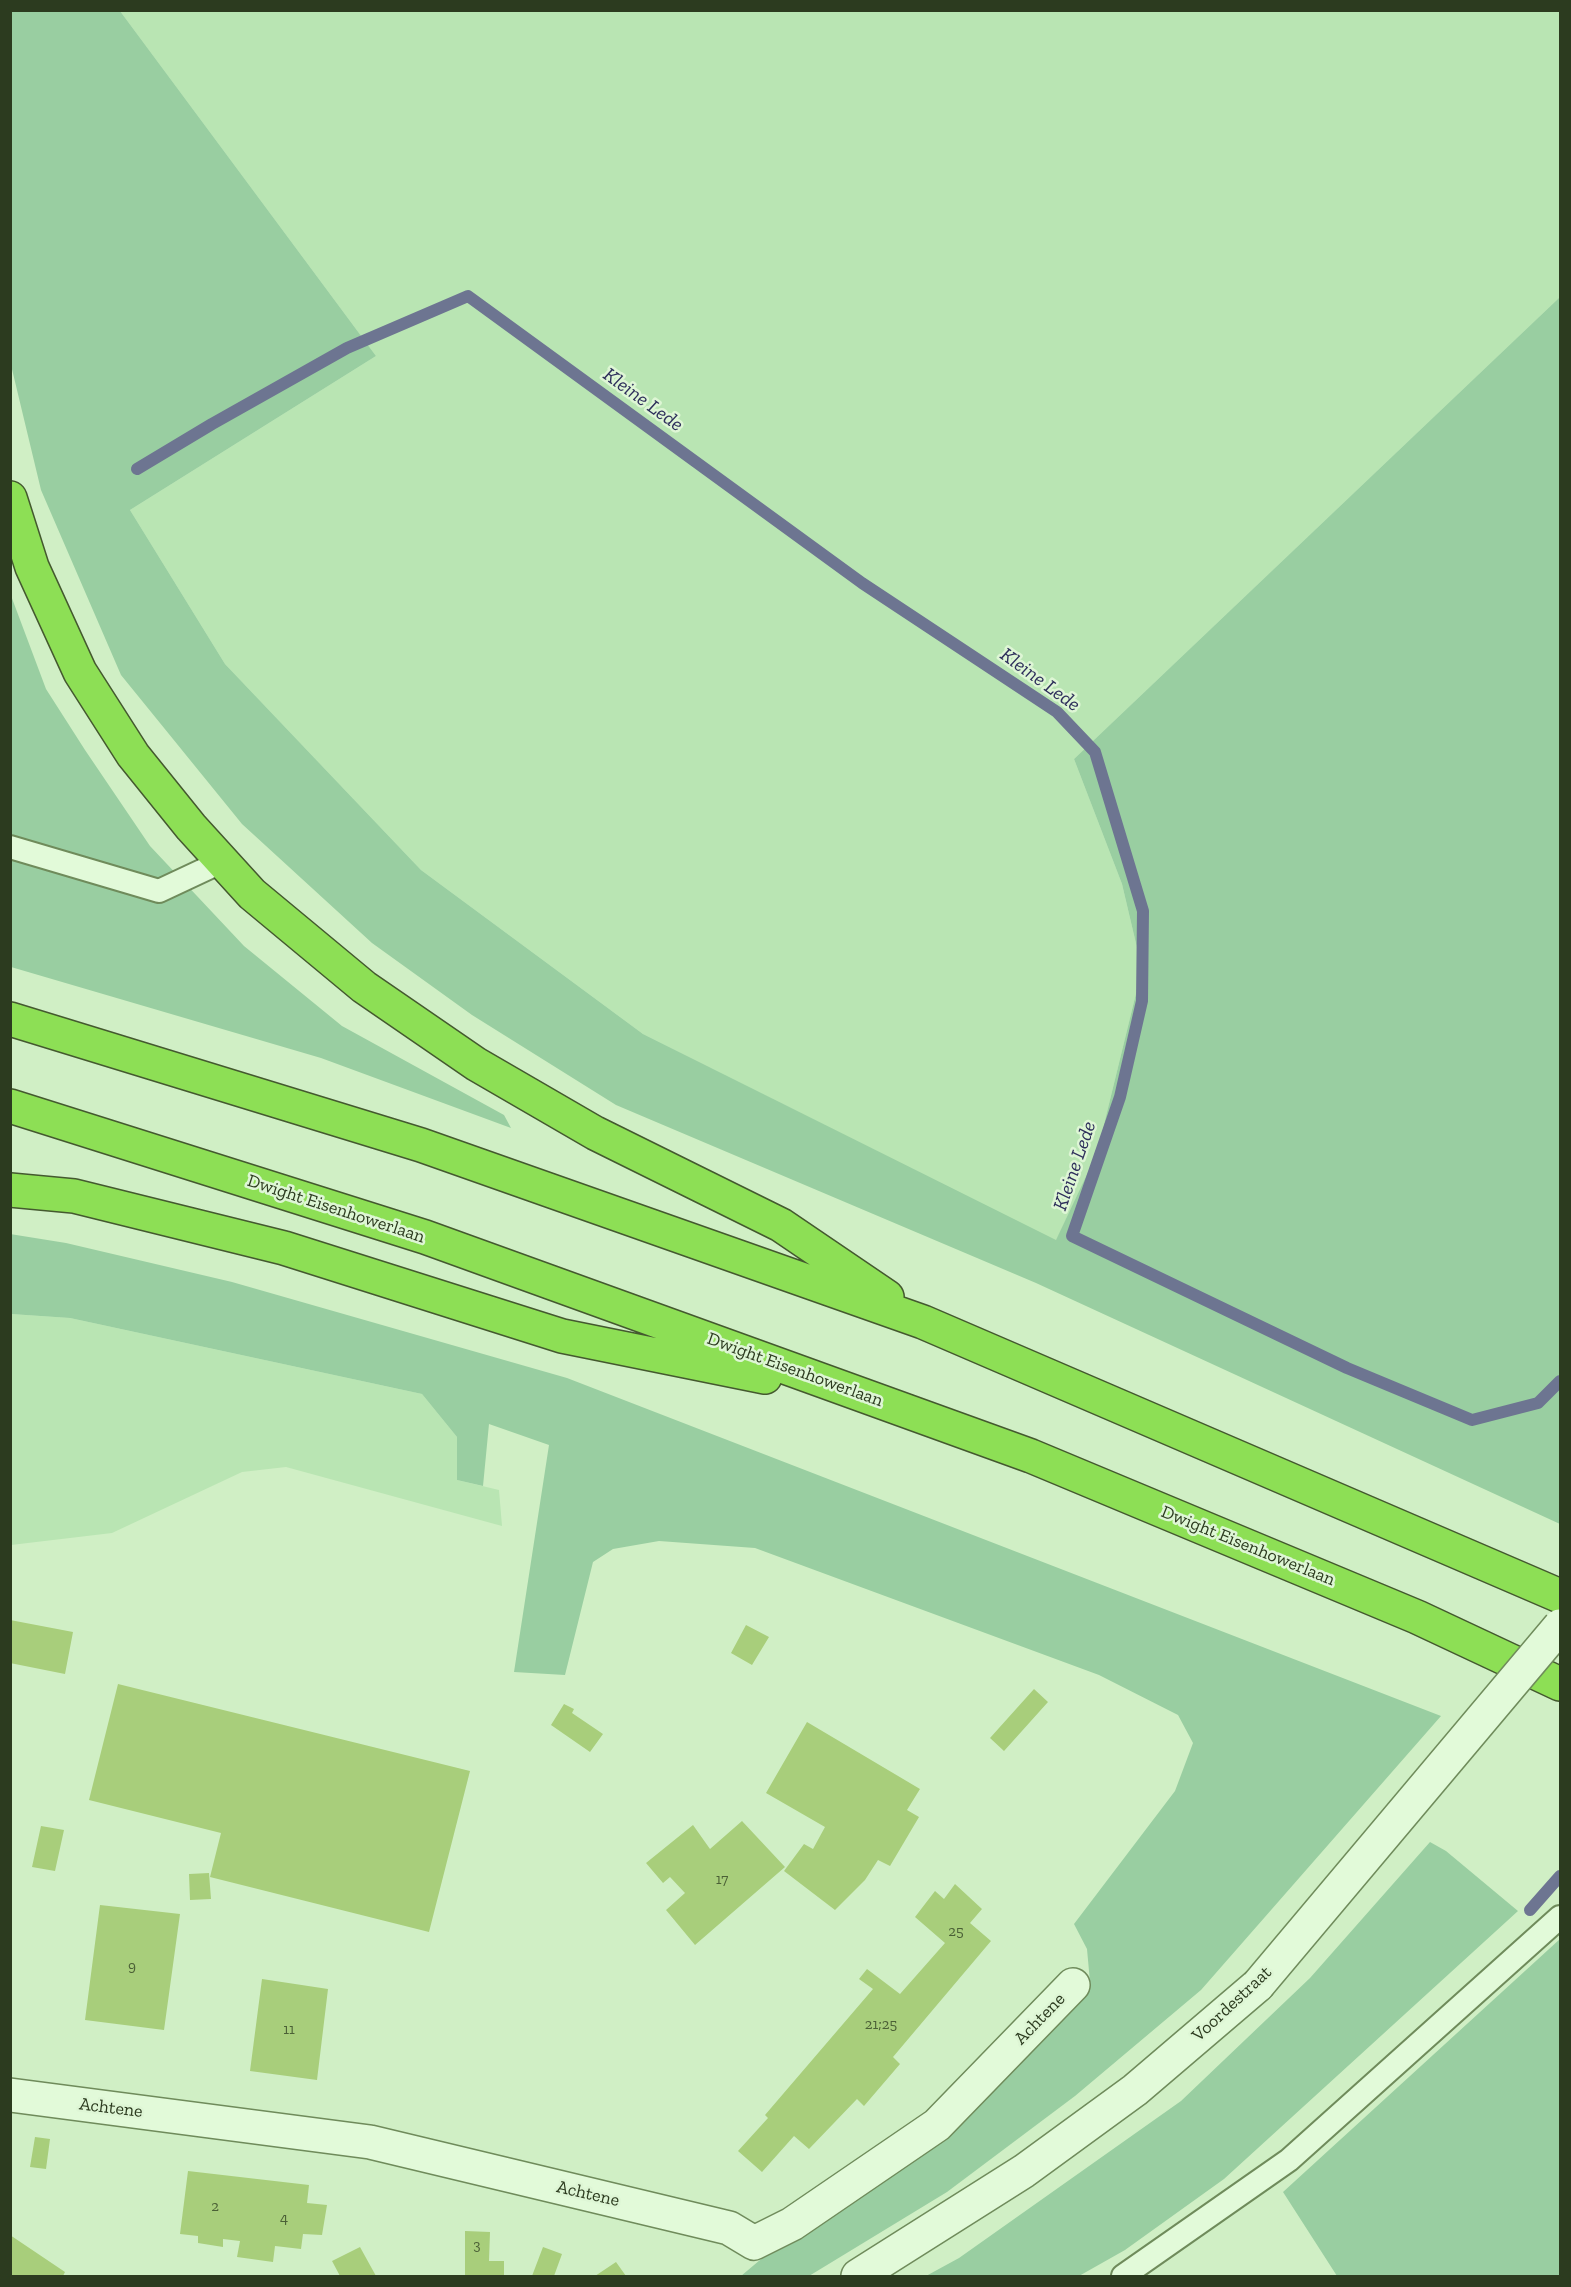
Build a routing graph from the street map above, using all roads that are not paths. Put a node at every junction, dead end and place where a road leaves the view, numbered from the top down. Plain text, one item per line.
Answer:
1 (10, 498) edge
2 (10, 847) edge
3 (223, 861) junction
4 (10, 1019) edge
5 (10, 1106) edge
6 (10, 1190) edge
7 (923, 1322) junction
8 (872, 1398) junction
9 (1560, 1596) edge
10 (1560, 1626) edge
11 (1560, 1684) edge
12 (1560, 1917) edge
13 (1073, 1985) dead end
14 (10, 2095) edge
15 (858, 2277) edge
16 (1123, 2277) edge

1 - 3 highway
2 - 3 lane
3 - 7 highway
4 - 7 highway
5 - 8 highway, Dwight Eisenhowerlaan
6 - 8 highway
7 - 9 highway
8 - 11 highway, Dwight Eisenhowerlaan
10 - 15 street, Voordestraat, bridge
12 - 16 lane
13 - 14 street, Achtene

